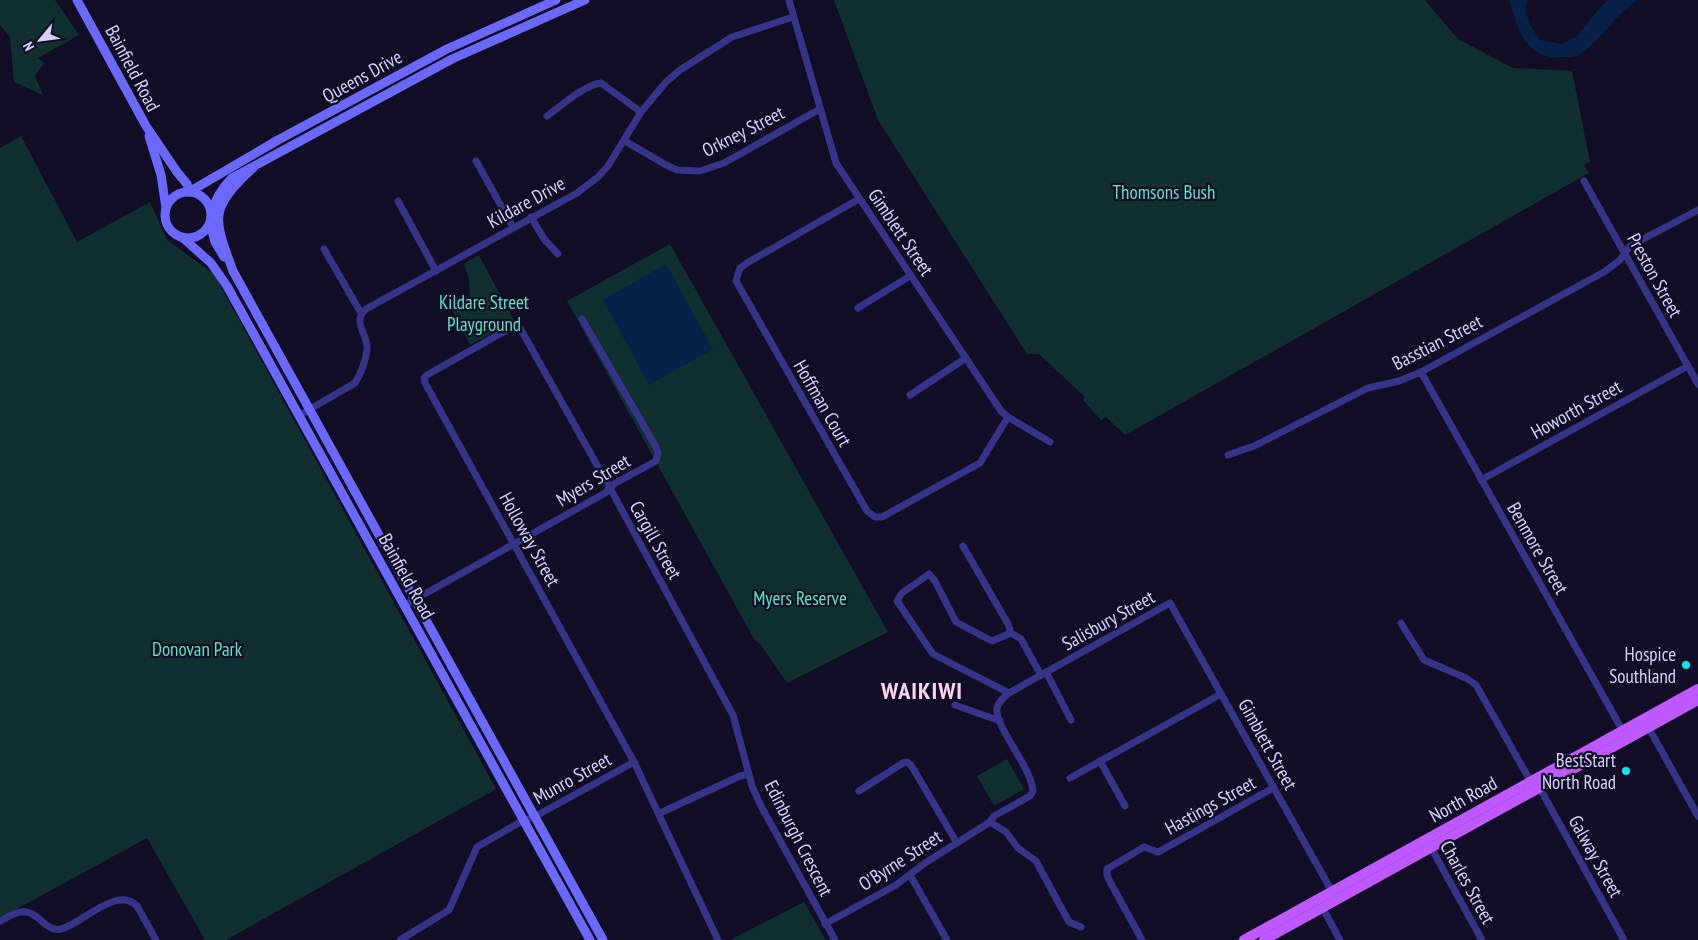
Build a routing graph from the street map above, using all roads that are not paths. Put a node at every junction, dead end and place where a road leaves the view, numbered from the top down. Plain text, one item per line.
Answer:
1 (77, 0) edge
2 (556, 0) edge
3 (585, 0) edge
4 (789, 0) edge
5 (793, 17) junction
6 (447, 49) junction
7 (452, 58) junction
8 (820, 109) junction
9 (641, 112) junction
10 (547, 116) dead end
11 (146, 126) junction
12 (278, 140) junction
13 (625, 141) junction
14 (283, 150) junction
15 (476, 161) dead end
16 (252, 168) junction
17 (1584, 181) dead end
18 (189, 192) junction
19 (859, 199) junction
20 (398, 201) dead end
21 (166, 208) junction
22 (1698, 210) edge
23 (212, 213) junction
24 (531, 217) junction
25 (210, 223) junction
26 (513, 227) junction
27 (219, 229) joint
28 (183, 238) junction
29 (324, 249) dead end
30 (1625, 253) junction
31 (558, 254) dead end
32 (436, 271) junction
33 (233, 272) junction
34 (910, 276) junction
35 (858, 308) dead end
36 (361, 313) junction
37 (582, 319) dead end
38 (520, 328) joint
39 (966, 358) junction
40 (1688, 366) junction
41 (1421, 372) junction
42 (1698, 384) edge
43 (910, 395) dead end
44 (309, 410) junction
45 (300, 415) junction
46 (1008, 417) junction
47 (1050, 442) dead end
48 (1228, 455) dead end
49 (1481, 480) junction
50 (610, 488) junction
51 (514, 544) junction
52 (963, 546) dead end
53 (414, 600) junction
54 (1170, 603) joint
55 (405, 605) junction
56 (1401, 623) dead end
57 (1011, 633) junction
58 (1044, 674) junction
59 (1698, 689) edge
60 (1009, 693) junction
61 (1221, 694) junction
62 (1698, 700) edge
63 (955, 705) dead end
64 (475, 710) junction
65 (466, 715) junction
66 (1071, 720) dead end
67 (1000, 721) junction
68 (1646, 723) junction
69 (1624, 735) junction
70 (1100, 761) junction
71 (634, 762) junction
72 (749, 774) junction
73 (1070, 778) dead end
74 (1535, 784) junction
75 (1273, 788) junction
76 (859, 791) dead end
77 (1125, 806) dead end
78 (660, 814) junction
79 (1698, 816) edge
80 (534, 817) junction
81 (524, 820) junction
82 (990, 822) junction
83 (957, 843) junction
84 (1429, 843) junction
85 (910, 876) junction
86 (1334, 896) junction
87 (1320, 904) junction
88 (592, 920) junction
89 (0, 921) edge
90 (826, 924) junction
91 (582, 926) junction
92 (1081, 927) dead end
93 (157, 937) edge
94 (400, 940) edge
95 (590, 940) edge
96 (603, 940) edge
97 (718, 940) edge
98 (834, 940) edge
99 (946, 940) edge
100 (1142, 940) edge
101 (1244, 940) edge
102 (1264, 940) edge
103 (1340, 940) edge
104 (1482, 940) edge
105 (1624, 940) edge

1 - 11 main road, Bainfield Road
2 - 6 main road, Queens Drive
3 - 7 main road, Queens Drive
4 - 5 street, Gimblett Street
5 - 8 street, Gimblett Street
5 - 9 street, Kildare Drive
6 - 7 main road
6 - 12 main road, Queens Drive
7 - 14 main road, Queens Drive
8 - 13 street, Orkney Street
8 - 19 street, Gimblett Street
9 - 10 street
9 - 13 street, Kildare Drive
11 - 18 main road, Bainfield Road
11 - 21 main road, Bainfield Road
12 - 14 main road
12 - 18 main road, Queens Drive
13 - 24 street, Kildare Drive
14 - 16 main road, Queens Drive
15 - 26 street
16 - 23 main road, Queens Drive
16 - 27 main road, Queens Drive
17 - 30 street, Preston Street
18 - 21 main road
18 - 23 main road, Bainfield Road
19 - 34 street, Gimblett Street
19 - 46 street, Hoffman Court
20 - 32 street
21 - 28 main road, Bainfield Road
22 - 30 street, Basstian Street
23 - 25 main road, Bainfield Road
24 - 26 street, Kildare Drive
24 - 31 street
25 - 28 main road
25 - 33 main road, Bainfield Road
26 - 32 street, Kildare Drive
27 - 33 main road, Bainfield Road
28 - 45 main road, Bainfield Road
29 - 36 street
30 - 40 street, Preston Street
30 - 41 street, Basstian Street
32 - 36 street, Kildare Drive
33 - 44 main road, Bainfield Road
34 - 35 street
34 - 39 street, Gimblett Street
36 - 44 street
37 - 50 street, Myers Street
38 - 50 street, Cargill Street
38 - 51 street, Holloway Street
39 - 43 street
39 - 46 street, Gimblett Street
40 - 42 street, Preston Street
40 - 49 street, Howorth Street
41 - 48 street, Basstian Street
41 - 49 street, Benmore Street
44 - 45 street
44 - 53 main road, Bainfield Road
45 - 55 main road, Bainfield Road
46 - 47 street, Gimblett Street
49 - 69 street, Benmore Street
50 - 51 street, Myers Street
50 - 72 street, Cargill Street
51 - 53 street, Myers Street
51 - 71 street, Holloway Street
52 - 57 street
53 - 55 street, Myers Street
53 - 64 main road, Bainfield Road
54 - 58 street, Salisbury Street
54 - 61 street, Gimblett Street
55 - 65 main road, Bainfield Road
56 - 74 street, Galway Street
57 - 58 street
57 - 60 street
58 - 60 street, Salisbury Street
58 - 66 street
59 - 68 main road, North Road
60 - 67 street
61 - 70 street
61 - 75 street, Gimblett Street
62 - 68 main road, North Road
63 - 67 street
64 - 65 main road
64 - 80 main road, Bainfield Road
65 - 81 main road, Bainfield Road
67 - 82 street, O'Byrne Street
68 - 69 main road, North Road
68 - 79 street
69 - 74 main road, North Road
70 - 73 street
70 - 77 street
71 - 78 street, Holloway Street
71 - 80 street, Munro Street
72 - 78 street, Edinburgh Crescent
72 - 90 street, Edinburgh Crescent
74 - 84 main road, North Road
74 - 105 street, Galway Street
75 - 86 street, Gimblett Street
75 - 100 street, Hastings Street
76 - 83 street
78 - 97 street
80 - 81 street, Munro Street
80 - 88 main road, Bainfield Road
81 - 91 main road, Bainfield Road
81 - 94 street, Munro Street
82 - 83 street, O'Byrne Street
82 - 92 street
83 - 85 street, O'Byrne Street
84 - 86 main road, North Road
84 - 104 street, Charles Street
85 - 90 street, O'Byrne Street
85 - 99 street
86 - 87 main road, North Road
87 - 101 main road, North Road
87 - 102 main road, North Road
87 - 103 street
88 - 91 main road
88 - 96 main road, Bainfield Road
89 - 93 street
90 - 98 street, Edinburgh Crescent
91 - 95 main road, Bainfield Road

